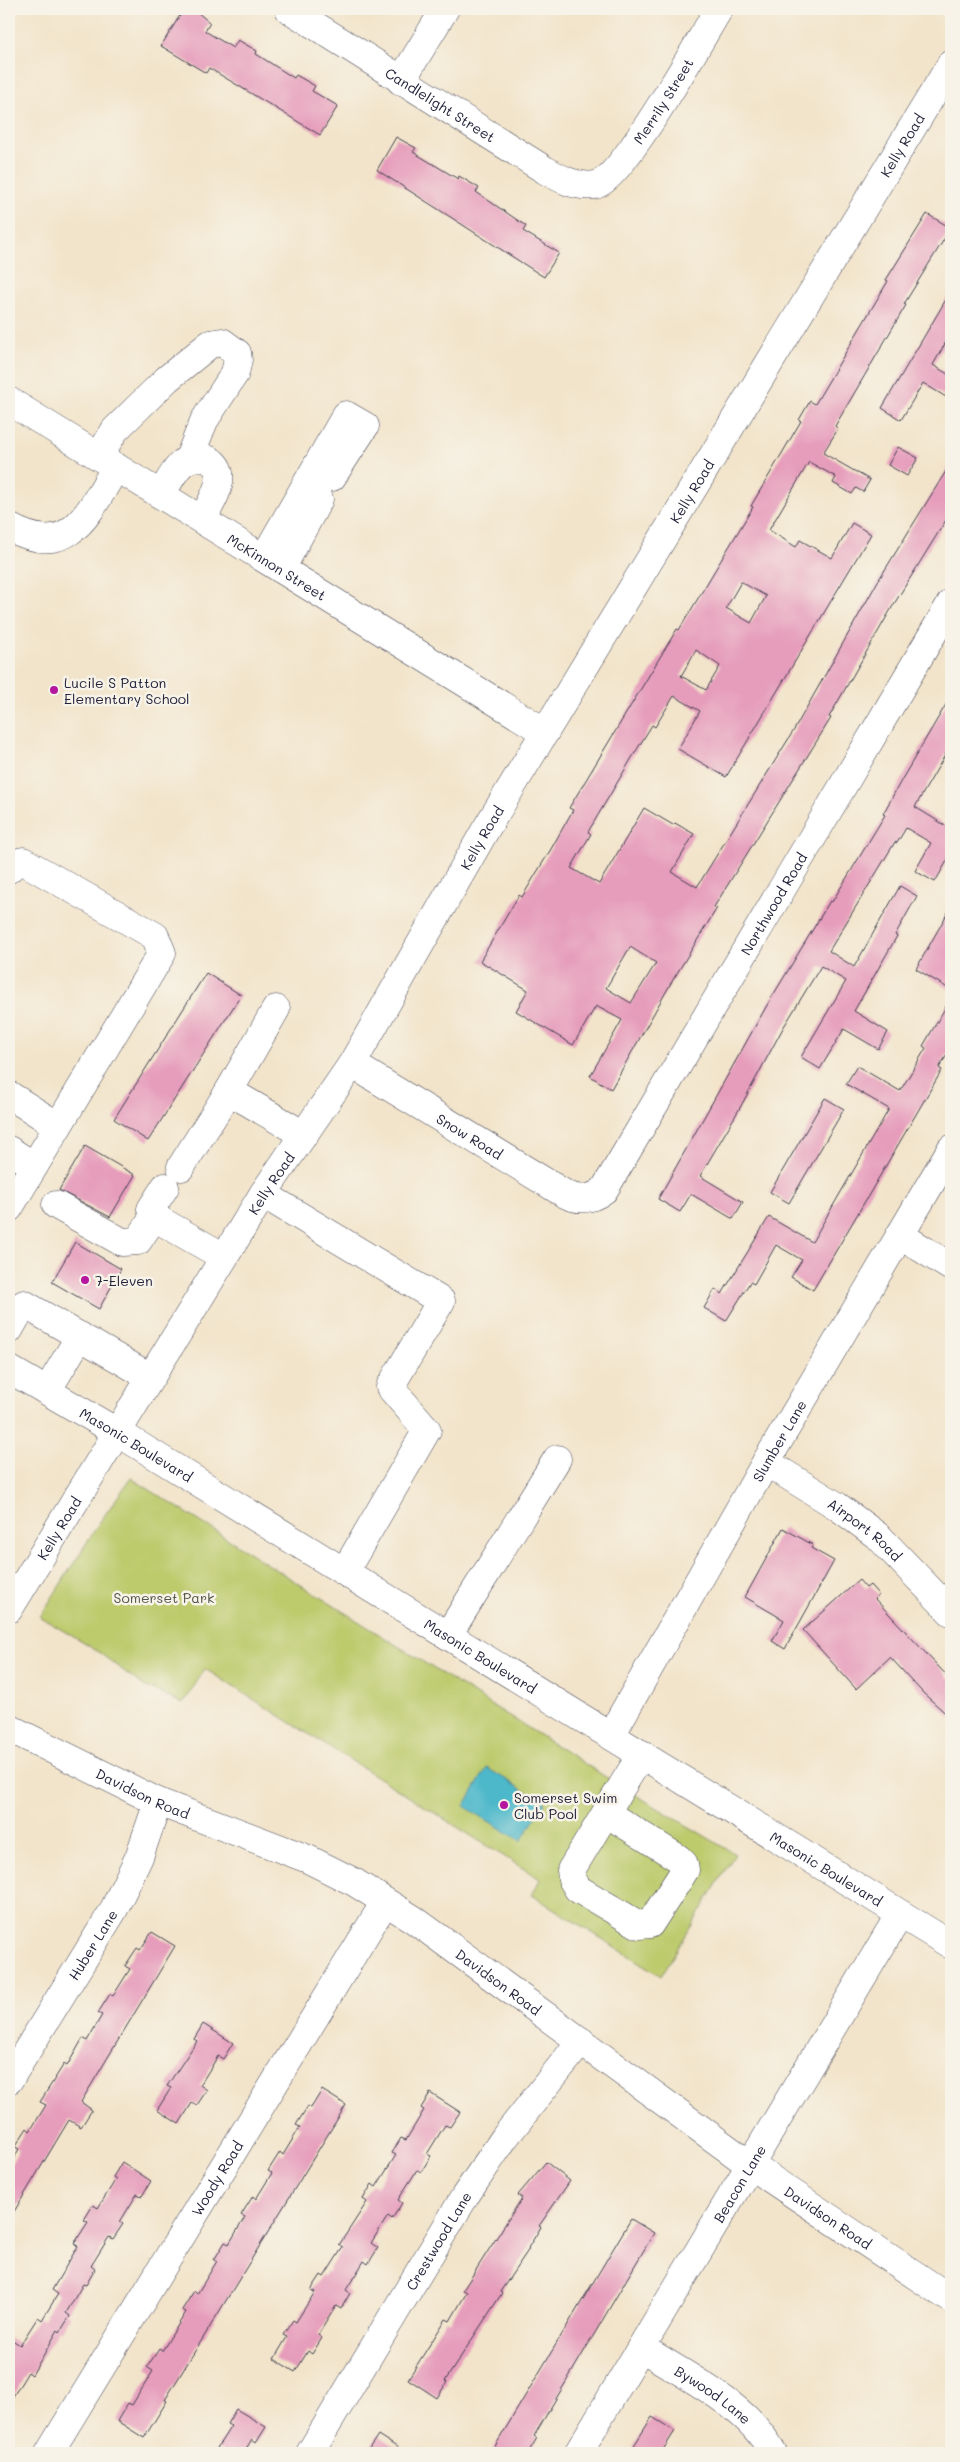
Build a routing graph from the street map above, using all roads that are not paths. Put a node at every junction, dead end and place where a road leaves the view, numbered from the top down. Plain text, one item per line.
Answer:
1 (289, 9) edge
2 (446, 9) edge
3 (719, 9) edge
4 (948, 78) edge
5 (401, 81) junction
6 (596, 185) joint
7 (9, 401) edge
8 (189, 458) junction
9 (107, 462) junction
10 (161, 495) junction
11 (202, 520) junction
12 (9, 527) edge
13 (272, 564) junction
14 (951, 603) edge
15 (545, 732) junction
16 (9, 869) edge
17 (276, 1009) dead end
18 (352, 1064) junction
19 (229, 1091) junction
20 (9, 1095) edge
21 (58, 1126) junction
22 (304, 1134) junction
23 (951, 1149) edge
24 (9, 1150) edge
25 (34, 1166) junction
26 (263, 1194) junction
27 (590, 1198) joint
28 (56, 1204) dead end
29 (9, 1208) edge
30 (154, 1217) junction
31 (900, 1235) junction
32 (224, 1257) junction
33 (951, 1267) edge
34 (9, 1330) edge
35 (80, 1336) junction
36 (9, 1369) edge
37 (150, 1376) junction
38 (47, 1391) junction
39 (116, 1432) junction
40 (557, 1458) dead end
41 (766, 1462) junction
42 (344, 1572) junction
43 (9, 1609) edge
44 (951, 1612) edge
45 (448, 1635) junction
46 (9, 1728) edge
47 (611, 1735) junction
48 (642, 1754) junction
49 (158, 1802) junction
50 (606, 1813) dead end
51 (385, 1902) junction
52 (900, 1914) junction
53 (951, 1945) edge
54 (581, 2041) junction
55 (9, 2080) edge
56 (750, 2165) junction
57 (951, 2299) edge
58 (642, 2348) junction
59 (49, 2453) edge
60 (310, 2453) edge
61 (578, 2453) edge
62 (773, 2453) edge

1 - 5 street, Candlelight Street
2 - 5 street
3 - 6 street, Merrily Street
4 - 15 street, Kelly Road
5 - 6 street, Candlelight Street
7 - 9 street, McKinnon Street
8 - 9 street
8 - 10 street
8 - 11 street
9 - 10 street, McKinnon Street
9 - 12 street
10 - 11 street, McKinnon Street
11 - 13 street, McKinnon Street
13 - 13 street
13 - 15 street, McKinnon Street
14 - 27 street, Northwood Road
15 - 18 street, Kelly Road
16 - 21 street
17 - 19 street
18 - 22 street, Kelly Road
18 - 27 street, Snow Road
19 - 22 street
19 - 30 street
20 - 21 street
21 - 25 street
22 - 26 street, Kelly Road
23 - 31 street, Slumber Lane
24 - 25 street
25 - 29 street
26 - 32 street, Kelly Road
26 - 42 street
28 - 30 street
30 - 32 street
31 - 33 street
31 - 41 street, Slumber Lane
32 - 37 street, Kelly Road
34 - 35 street
35 - 37 street
35 - 38 street
36 - 38 street, Masonic Boulevard
37 - 39 street, Kelly Road
38 - 39 street, Masonic Boulevard
39 - 42 street, Masonic Boulevard
39 - 43 street, Kelly Road
40 - 45 street
41 - 44 street, Airport Road
41 - 47 street, Slumber Lane
42 - 45 street, Masonic Boulevard
45 - 47 street, Masonic Boulevard
46 - 49 street, Davidson Road
47 - 48 street, Masonic Boulevard
48 - 50 street
48 - 52 street, Masonic Boulevard
49 - 51 street, Davidson Road
49 - 55 street, Huber Lane
51 - 54 street, Davidson Road
51 - 59 street, Woody Road
52 - 53 street, Masonic Boulevard
52 - 56 street, Beacon Lane
54 - 56 street, Davidson Road
54 - 60 street, Crestwood Lane
56 - 57 street, Davidson Road
56 - 58 street, Beacon Lane
58 - 61 street, Beacon Lane
58 - 62 street, Bywood Lane

